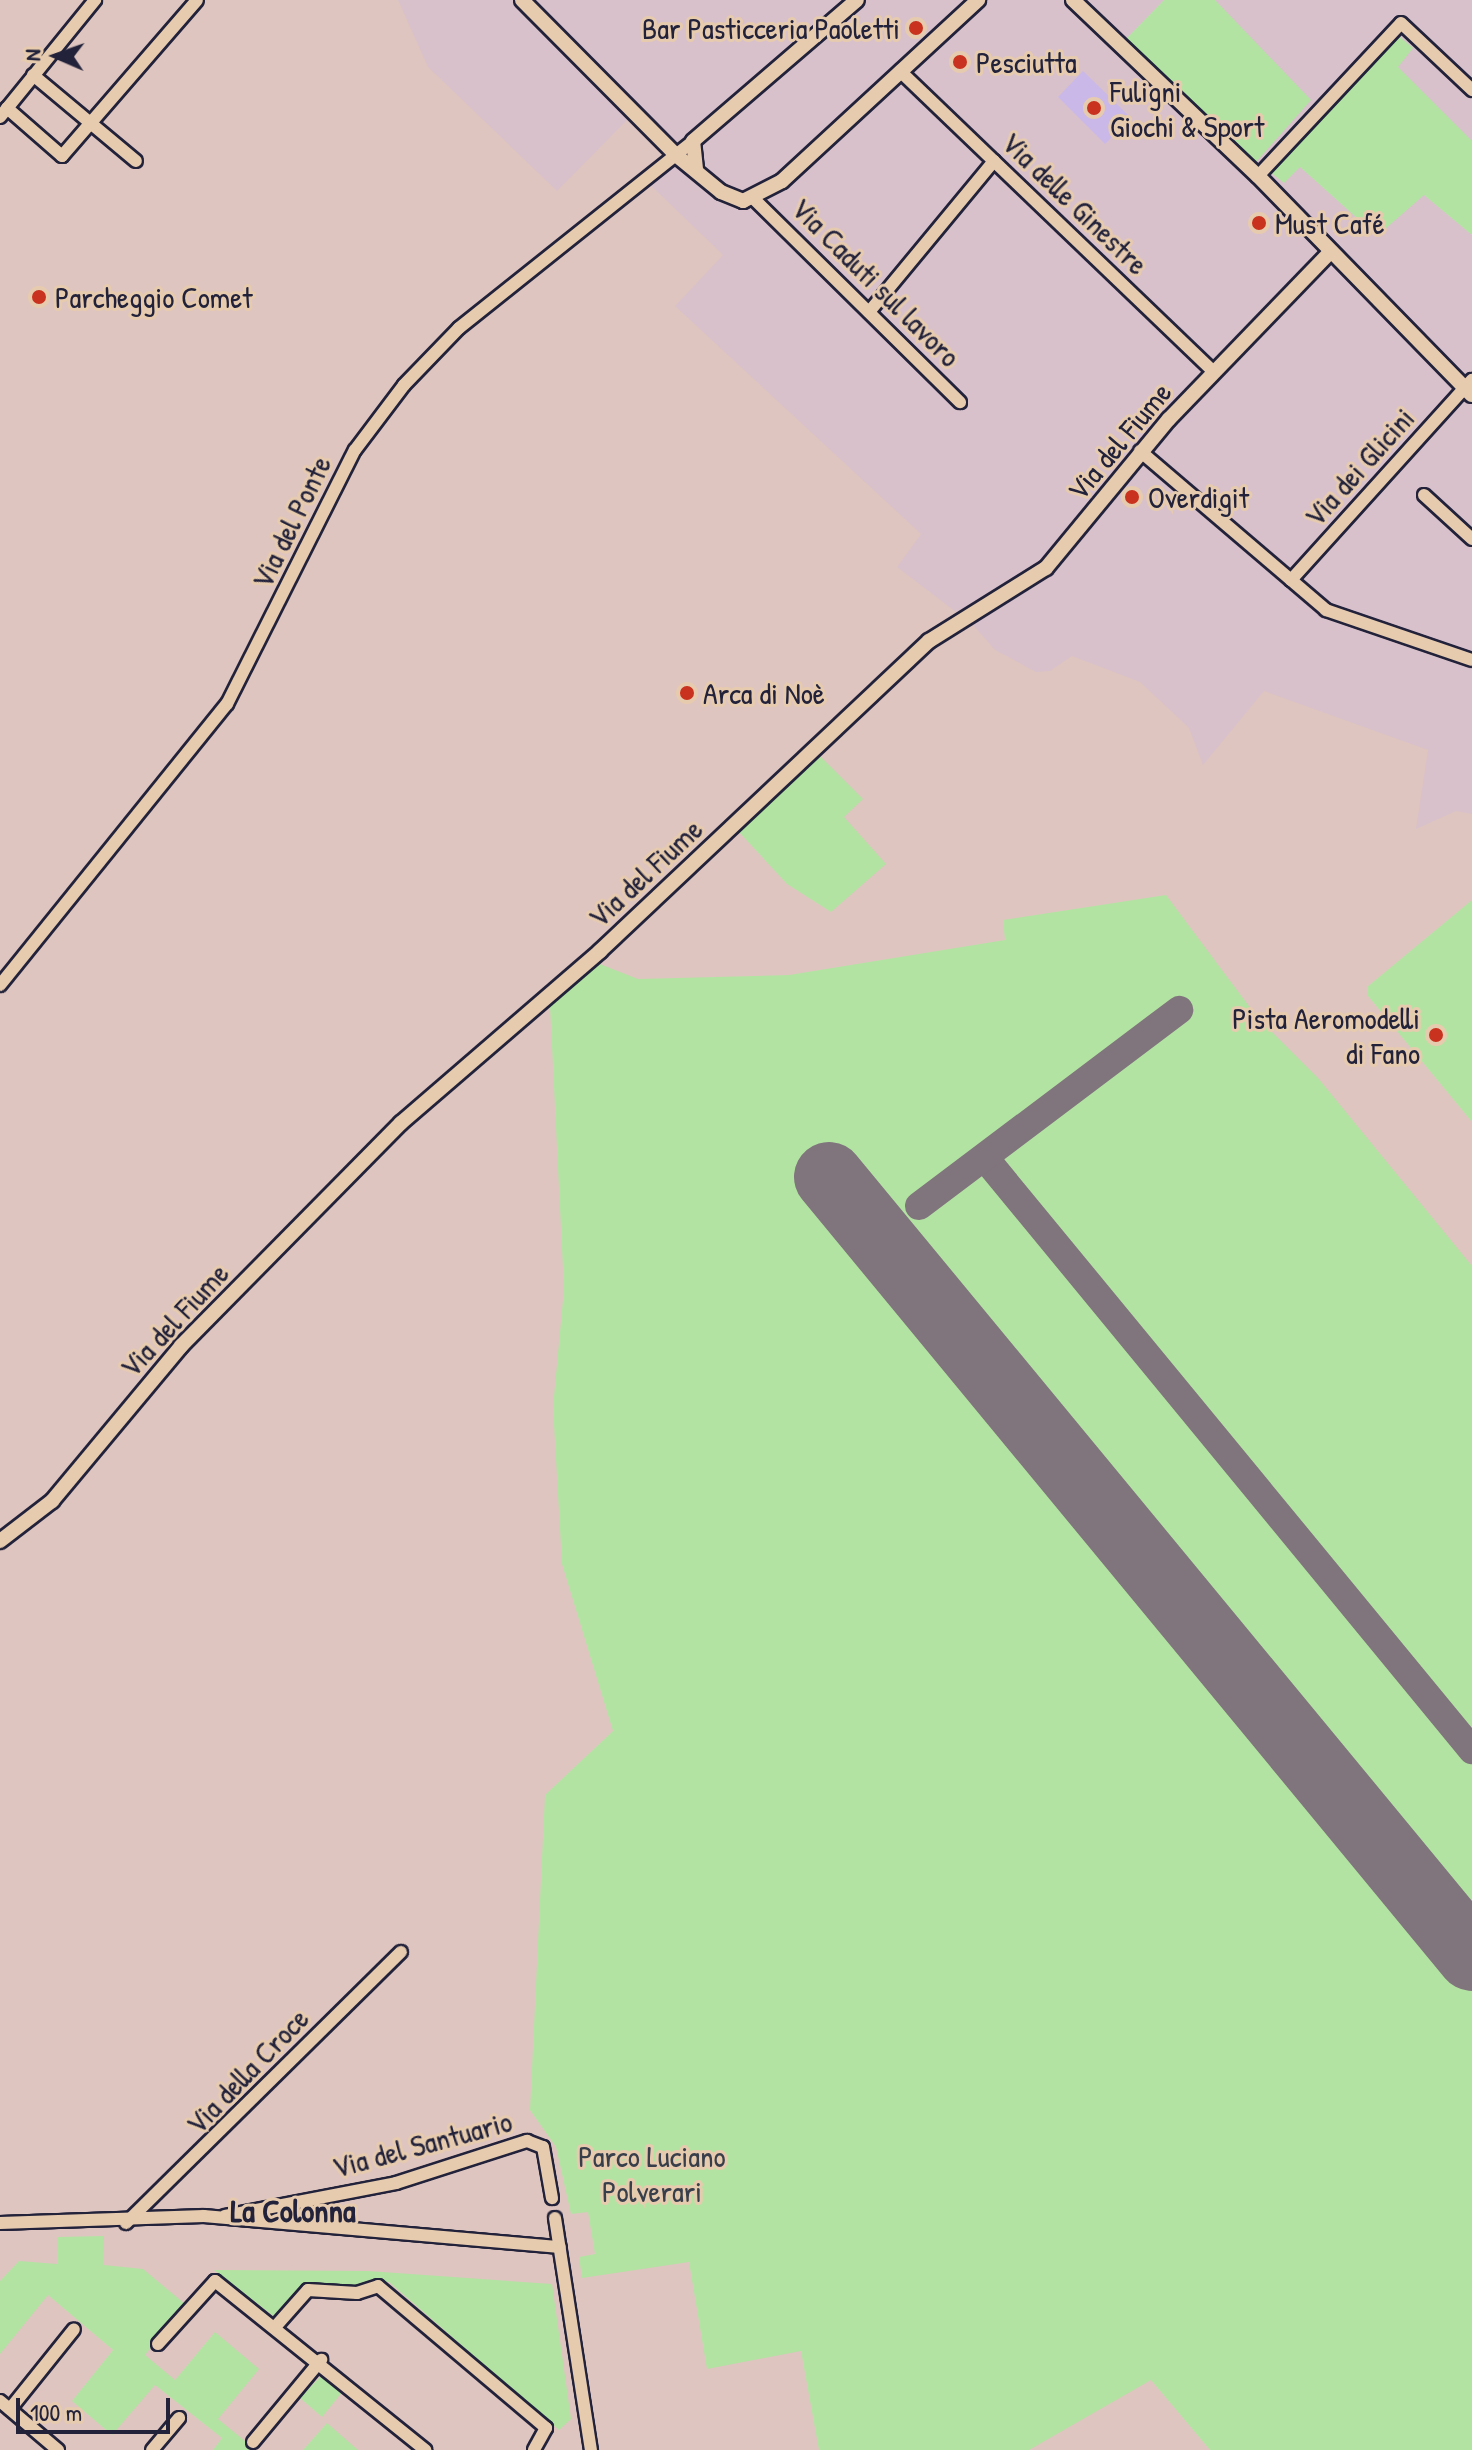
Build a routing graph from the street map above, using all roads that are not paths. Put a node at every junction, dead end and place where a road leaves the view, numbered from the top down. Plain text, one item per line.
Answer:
1 (95, 0) edge
2 (197, 0) edge
3 (522, 0) edge
4 (857, 0) edge
5 (978, 0) edge
6 (1073, 0) edge
7 (900, 71) junction
8 (33, 75) junction
9 (1472, 90) edge
10 (4, 112) edge
11 (90, 124) junction
12 (661, 135) junction
13 (693, 141) junction
14 (676, 155) junction
15 (136, 161) dead end
16 (994, 161) junction
17 (696, 169) junction
18 (1258, 176) junction
19 (755, 200) junction
20 (1331, 251) junction
21 (869, 312) junction
22 (1214, 372) junction
23 (1469, 388) edge
24 (960, 402) dead end
25 (1140, 451) junction
26 (1424, 495) dead end
27 (1472, 539) edge
28 (1291, 580) junction
29 (1472, 660) edge
30 (0, 985) edge
31 (0, 1541) edge
32 (401, 1952) dead end
33 (552, 2198) dead end
34 (214, 2217) junction
35 (555, 2218) dead end
36 (0, 2223) edge
37 (126, 2223) junction
38 (560, 2247) junction
39 (276, 2326) junction
40 (74, 2329) dead end
41 (158, 2344) dead end
42 (321, 2360) junction
43 (5, 2405) edge
44 (179, 2418) dead end
45 (253, 2442) dead end
46 (58, 2450) edge
47 (152, 2450) edge
48 (425, 2450) edge
49 (534, 2450) edge
50 (591, 2450) edge

1 - 8 street
2 - 11 street
3 - 12 street
4 - 13 street, Via del Ponte
5 - 7 street
6 - 18 street
7 - 16 street, Via delle Ginestre
7 - 19 street
8 - 10 street
8 - 11 street
9 - 18 street
10 - 11 street
11 - 15 street
12 - 13 street
12 - 14 street
13 - 14 street, Via del Ponte
13 - 17 street
14 - 17 street
14 - 30 street, Via del Ponte
16 - 21 street
16 - 22 street, Via delle Ginestre
17 - 19 street
18 - 20 street
19 - 21 street, Via Caduti sul lavoro
20 - 22 street, Via del Fiume
20 - 23 street
21 - 24 street, Via Caduti sul lavoro
22 - 25 street, Via del Fiume
23 - 28 street, Via dei Glicini
25 - 28 street
25 - 31 street, Via del Fiume
26 - 27 street
28 - 29 street
32 - 37 street, Via della Croce
33 - 34 street, Via del Santuario
34 - 37 street
34 - 38 street
35 - 38 street
36 - 37 street
38 - 50 street
39 - 41 street
39 - 42 street
39 - 49 street
40 - 43 street
42 - 45 street
42 - 48 street
43 - 46 street
44 - 47 street

